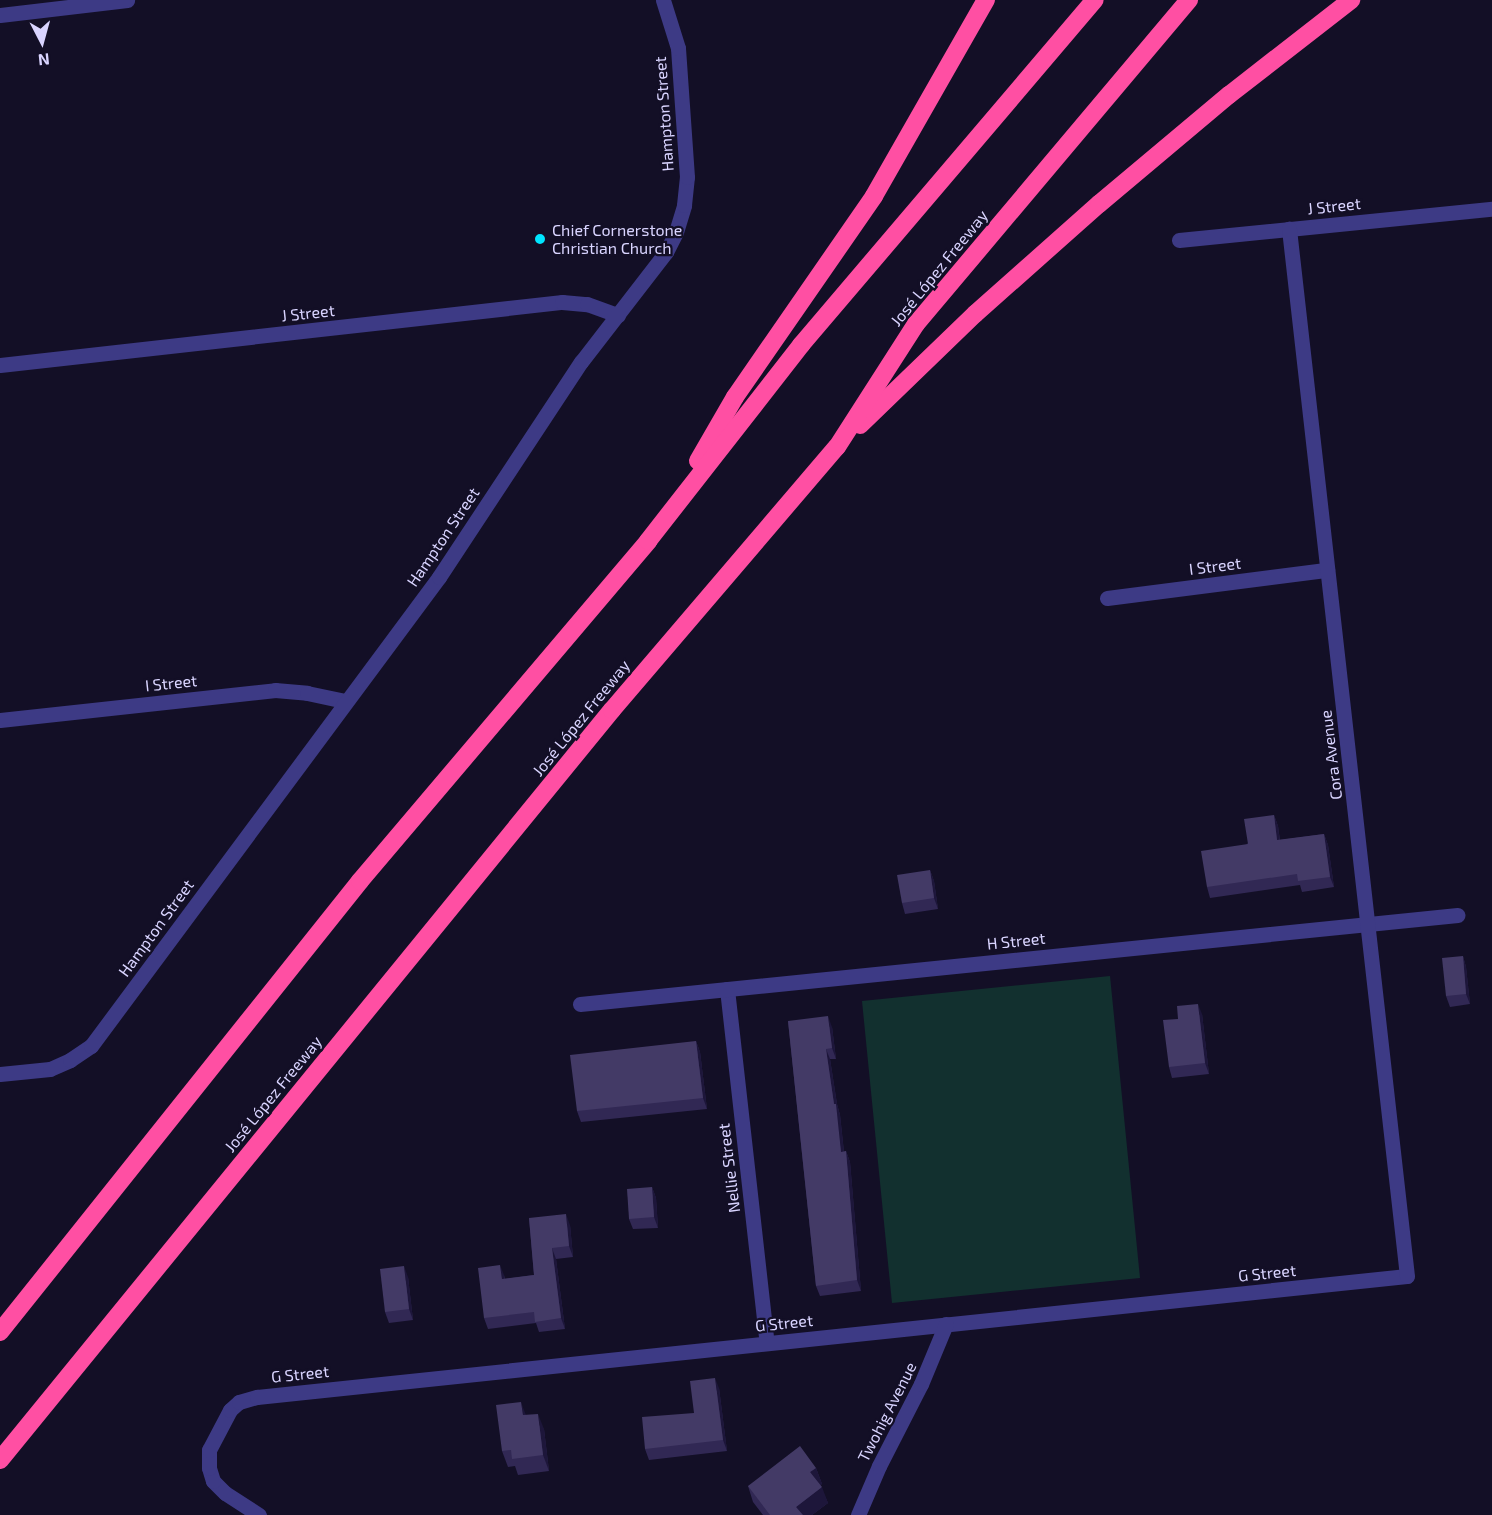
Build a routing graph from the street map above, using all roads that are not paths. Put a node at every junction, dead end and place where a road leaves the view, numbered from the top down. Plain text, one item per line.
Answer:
1 (127, 0) edge
2 (663, 0) edge
3 (986, 0) edge
4 (1095, 0) edge
5 (1189, 0) edge
6 (1351, 0) edge
7 (0, 15) edge
8 (1492, 209) edge
9 (1288, 229) junction
10 (1179, 240) dead end
11 (618, 315) junction
12 (0, 365) edge
13 (837, 447) junction
14 (665, 519) junction
15 (1327, 570) junction
16 (1107, 598) dead end
17 (344, 701) junction
18 (0, 720) edge
19 (1457, 915) dead end
20 (1368, 922) junction
21 (727, 989) junction
22 (579, 1004) dead end
23 (0, 1074) edge
24 (1407, 1276) joint
25 (946, 1324) junction
26 (0, 1332) edge
27 (767, 1343) junction
28 (0, 1460) edge
29 (259, 1515) edge
30 (858, 1515) edge

1 - 7 street
2 - 11 street, Hampton Street
3 - 14 highway
4 - 14 highway
5 - 13 highway, José López Freeway
6 - 13 highway
8 - 9 street, J Street
9 - 10 street, J Street
9 - 15 street, Cora Avenue
11 - 12 street, J Street
11 - 17 street, Hampton Street
13 - 28 highway, José López Freeway
14 - 26 highway
15 - 16 street, I Street
15 - 20 street, Cora Avenue
17 - 18 street, I Street
17 - 23 street, Hampton Street
19 - 20 street, H Street
20 - 21 street, H Street
20 - 24 street, Cora Avenue
21 - 22 street, H Street
21 - 27 street, Nellie Street
24 - 25 street, G Street
25 - 27 street, G Street
25 - 30 street, Twohig Avenue
27 - 29 street, G Street

